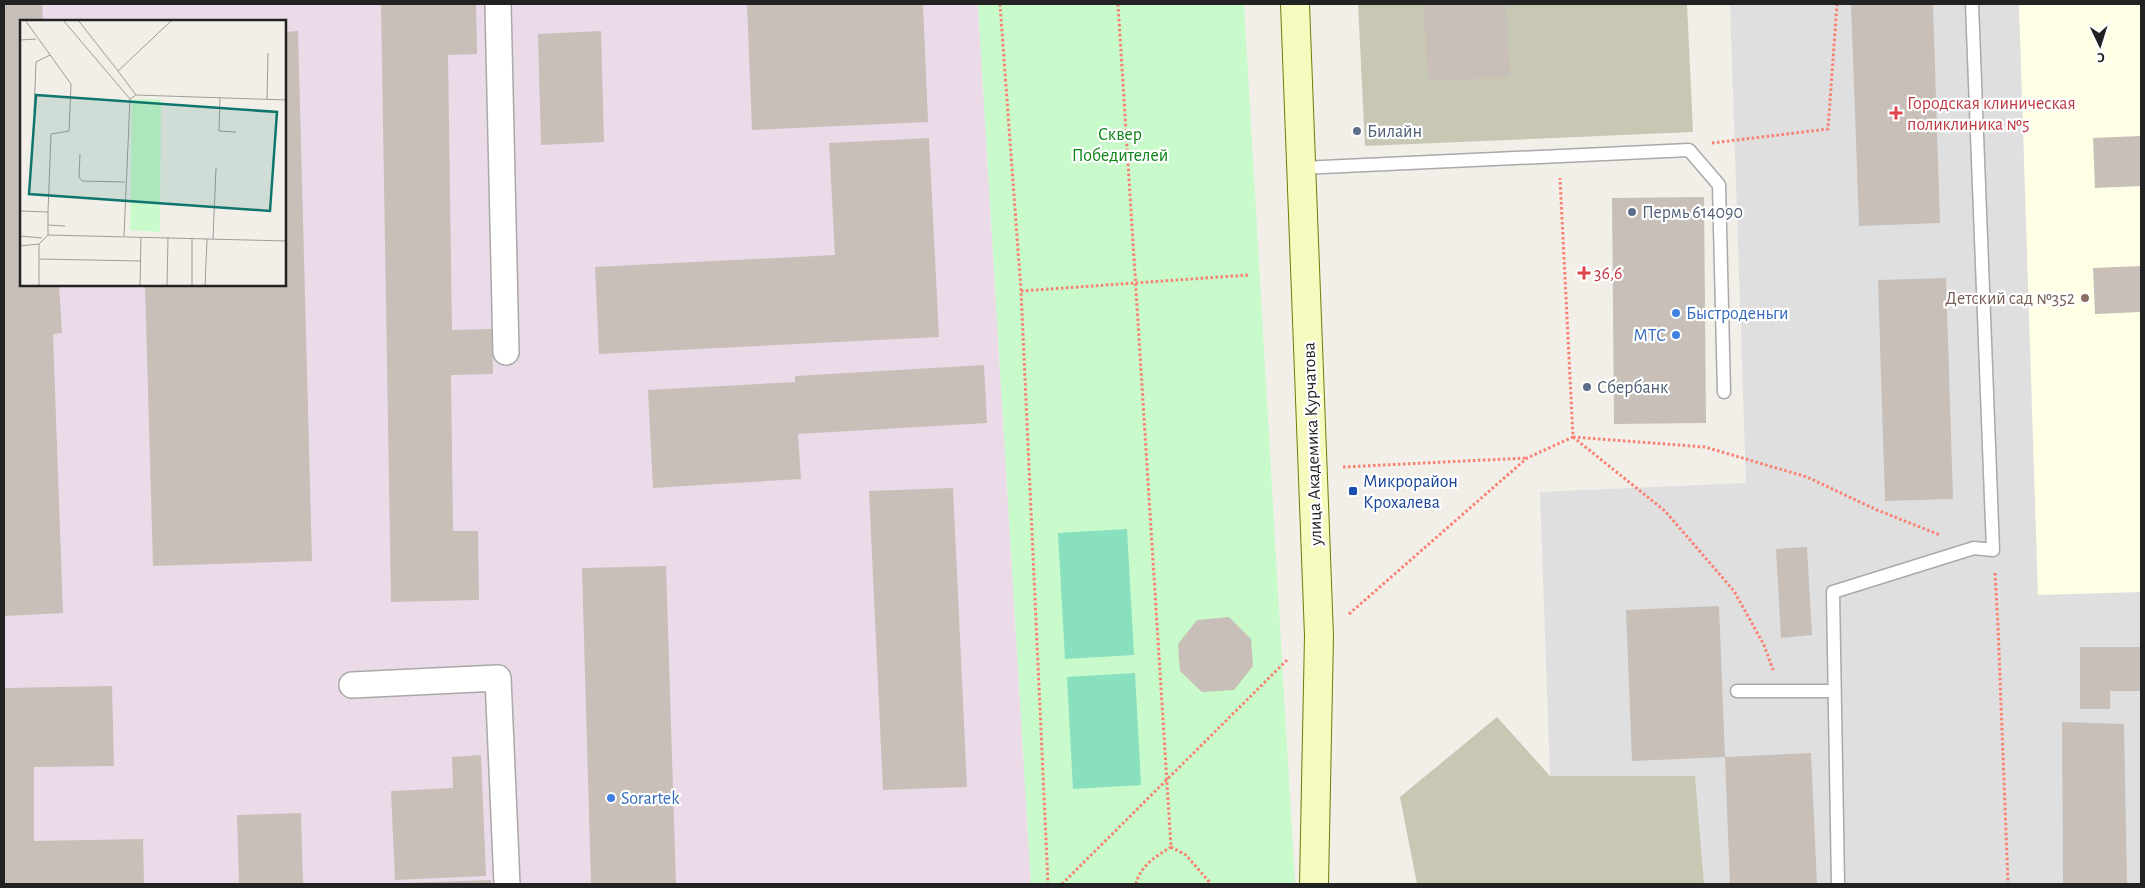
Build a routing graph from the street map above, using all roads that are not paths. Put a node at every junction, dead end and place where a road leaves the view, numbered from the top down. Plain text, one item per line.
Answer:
1 (498, 4) edge
2 (1295, 4) edge
3 (1972, 4) edge
4 (1301, 168) junction
5 (506, 352) dead end
6 (1724, 392) dead end
7 (352, 685) dead end
8 (1833, 691) junction
9 (1737, 692) dead end
10 (507, 884) edge
11 (1314, 884) edge
12 (1838, 884) edge

1 - 5 street
2 - 4 street, улица Академика Курчатова
3 - 8 lane
4 - 6 lane
4 - 11 street, улица Академика Курчатова
7 - 10 street
8 - 9 lane
8 - 12 lane

